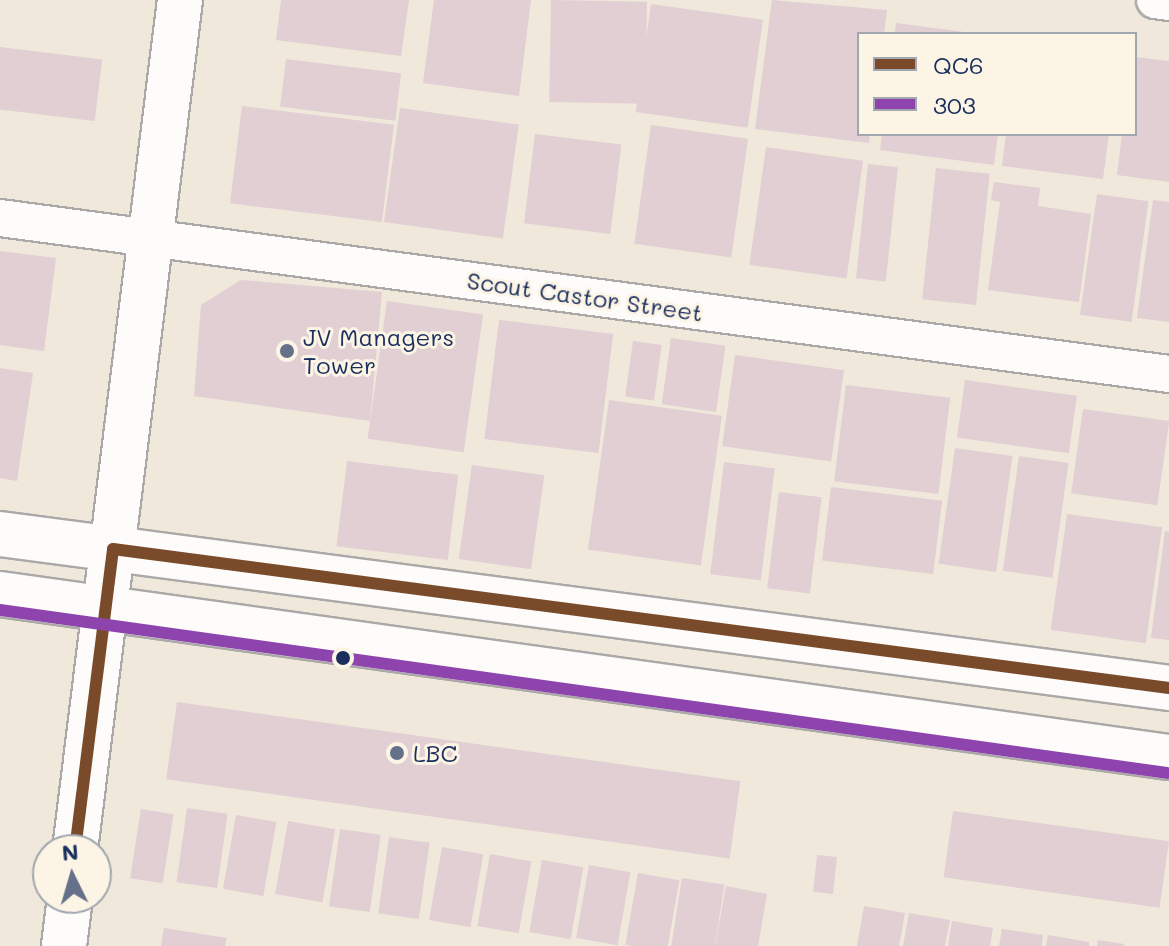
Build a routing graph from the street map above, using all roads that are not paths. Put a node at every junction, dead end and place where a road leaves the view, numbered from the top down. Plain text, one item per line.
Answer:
1 (180, 0) edge
2 (1155, 0) edge
3 (1169, 2) edge
4 (0, 218) edge
5 (149, 238) junction
6 (1169, 374) edge
7 (0, 534) edge
8 (113, 549) junction
9 (0, 594) edge
10 (104, 608) junction
11 (1169, 688) edge
12 (1169, 757) edge
13 (77, 834) edge
14 (68, 914) edge
15 (64, 946) edge

1 - 5 main road
2 - 3 street
4 - 5 street, Scout Castor Street
5 - 6 street, Scout Castor Street
5 - 8 main road
7 - 8 main road
8 - 10 main road
8 - 11 main road
9 - 10 main road
10 - 12 main road
10 - 13 main road
14 - 15 main road

